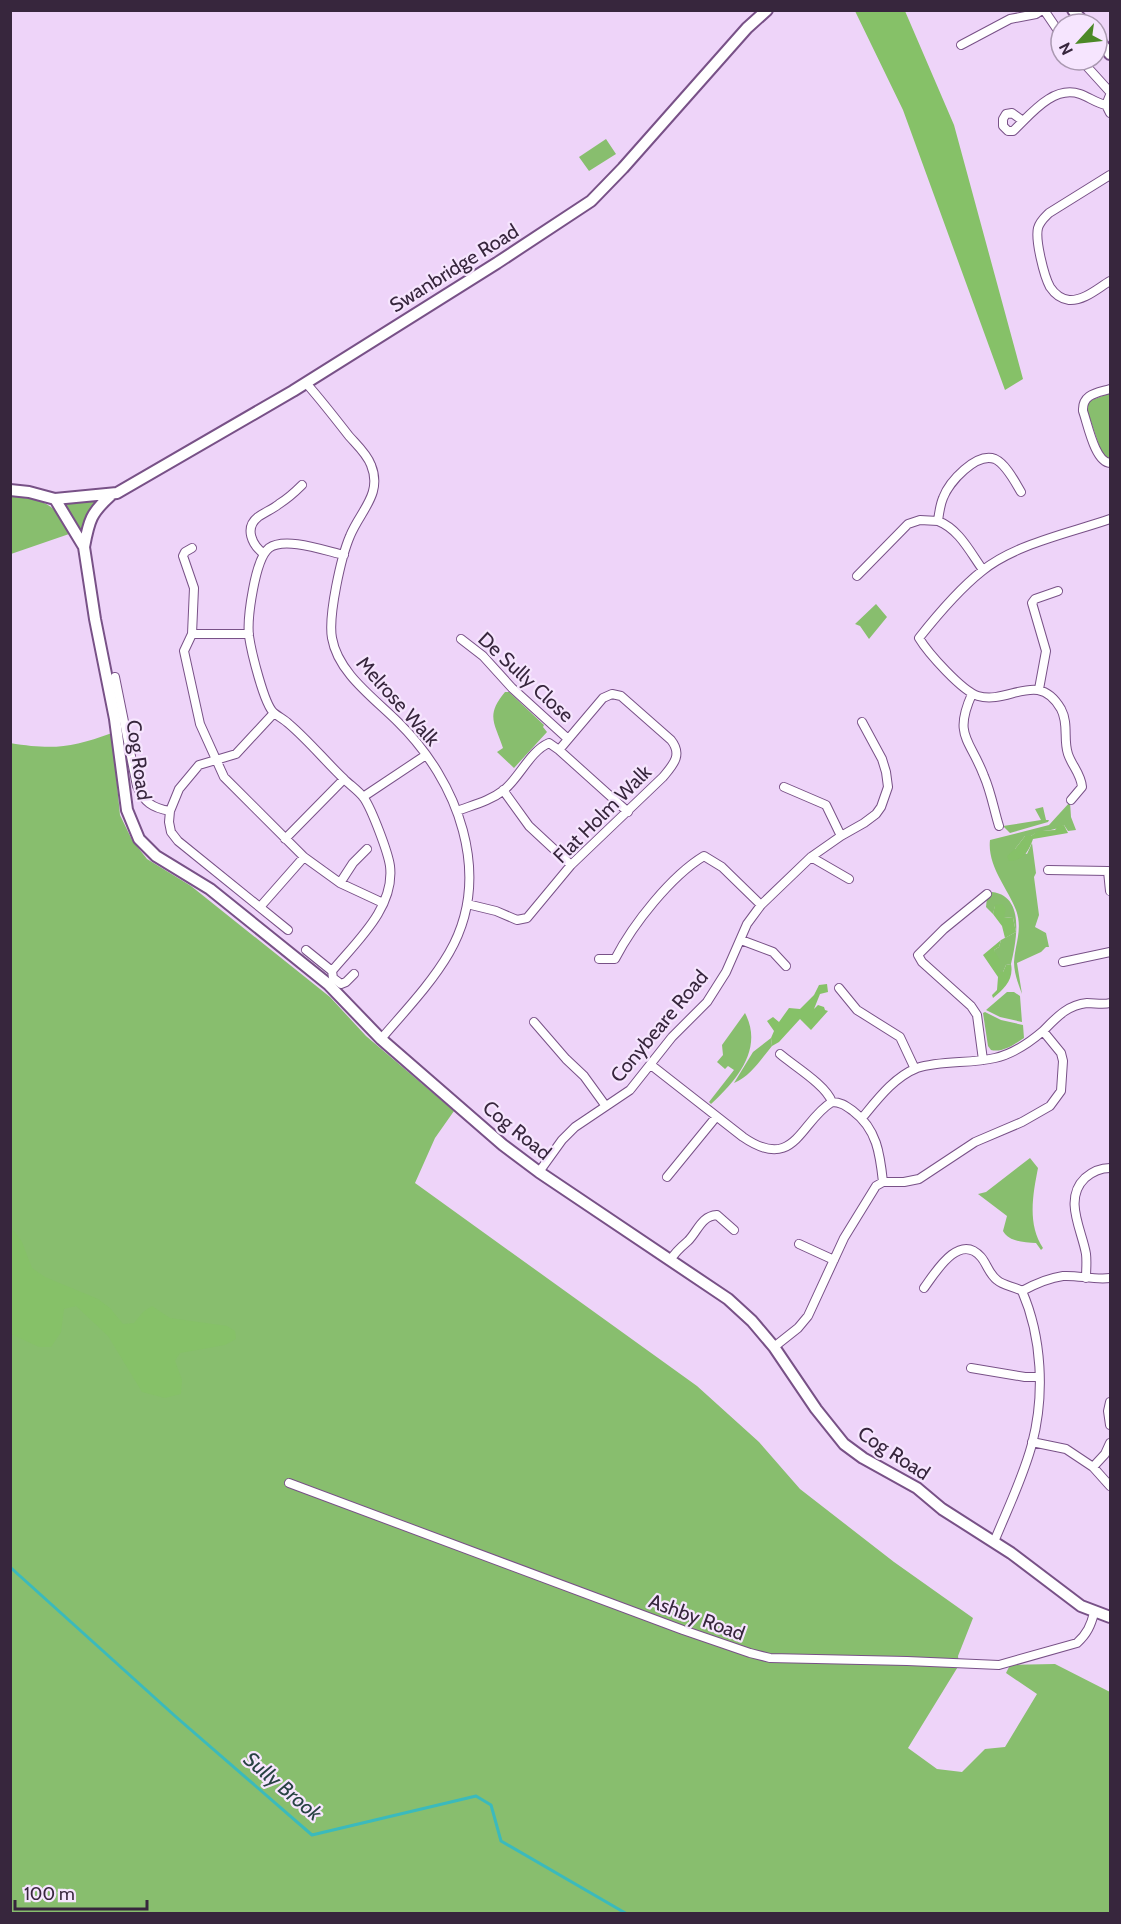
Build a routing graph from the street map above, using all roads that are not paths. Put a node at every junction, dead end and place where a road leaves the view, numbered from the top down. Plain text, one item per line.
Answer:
1 (767, 10) edge
2 (1043, 10) edge
3 (961, 45) dead end
4 (1092, 72) edge
5 (1110, 93) edge
6 (1106, 105) junction
7 (1110, 113) edge
8 (1023, 121) dead end
9 (1110, 175) edge
10 (1110, 281) edge
11 (306, 383) junction
12 (1110, 389) edge
13 (1110, 463) edge
14 (302, 486) dead end
15 (10, 490) edge
16 (1021, 492) dead end
17 (111, 495) junction
18 (55, 499) junction
19 (1110, 519) edge
20 (938, 521) junction
21 (84, 547) junction
22 (192, 548) dead end
23 (264, 554) junction
24 (344, 555) junction
25 (983, 570) junction
26 (857, 576) dead end
27 (1058, 591) dead end
28 (192, 634) junction
29 (249, 634) junction
30 (462, 639) dead end
31 (115, 677) dead end
32 (1039, 689) junction
33 (972, 693) junction
34 (274, 713) junction
35 (862, 722) dead end
36 (568, 739) junction
37 (559, 750) junction
38 (426, 755) junction
39 (217, 760) junction
40 (344, 779) junction
41 (784, 787) dead end
42 (503, 790) junction
43 (363, 797) junction
44 (1071, 800) dead end
45 (457, 811) junction
46 (170, 812) junction
47 (628, 812) junction
48 (999, 826) dead end
49 (841, 836) junction
50 (285, 839) junction
51 (367, 849) dead end
52 (304, 857) junction
53 (811, 857) junction
54 (571, 865) junction
55 (1048, 870) dead end
56 (849, 879) dead end
57 (340, 883) junction
58 (1110, 891) edge
59 (987, 894) dead end
60 (383, 903) junction
61 (467, 904) junction
62 (761, 905) junction
63 (260, 907) junction
64 (288, 930) dead end
65 (741, 940) junction
66 (306, 950) dead end
67 (1110, 952) edge
68 (599, 959) dead end
69 (1063, 962) dead end
70 (786, 966) dead end
71 (332, 971) junction
72 (354, 974) dead end
73 (839, 988) dead end
74 (1110, 1003) edge
75 (534, 1022) dead end
76 (1042, 1031) junction
77 (381, 1039) junction
78 (780, 1054) dead end
79 (983, 1060) junction
80 (651, 1065) junction
81 (915, 1069) junction
82 (832, 1102) junction
83 (605, 1105) junction
84 (716, 1117) junction
85 (862, 1118) junction
86 (1110, 1168) edge
87 (539, 1172) junction
88 (667, 1177) dead end
89 (883, 1182) junction
90 (735, 1230) dead end
91 (799, 1244) dead end
92 (671, 1259) junction
93 (834, 1260) junction
94 (1086, 1278) junction
95 (1110, 1278) edge
96 (924, 1288) dead end
97 (1022, 1291) junction
98 (774, 1347) junction
99 (971, 1368) dead end
100 (1039, 1377) junction
101 (1110, 1402) edge
102 (1110, 1425) edge
103 (1032, 1442) junction
104 (1110, 1443) edge
105 (1093, 1467) junction
106 (289, 1483) dead end
107 (1110, 1486) edge
108 (994, 1542) junction
109 (1095, 1612) junction
110 (1110, 1617) edge

1 - 11 street, Swanbridge Road
2 - 3 street
4 - 5 street
5 - 6 street
6 - 7 street
6 - 8 street
9 - 10 street
11 - 17 street, Swanbridge Road
11 - 24 street, Melrose Walk
12 - 13 street
14 - 23 street
15 - 18 street
16 - 20 street
17 - 18 street
17 - 21 street, Cog Road
18 - 21 street, Cog Road
19 - 25 street
20 - 25 street
20 - 26 street
21 - 77 street, Cog Road
22 - 28 street
23 - 24 street
23 - 29 street
24 - 38 street, Melrose Walk
25 - 33 street
27 - 32 street
28 - 29 street
28 - 39 street
29 - 34 street
30 - 36 street, De Sully Close
31 - 46 street
32 - 33 street
32 - 44 street
33 - 48 street
34 - 39 street
34 - 40 street
35 - 49 street, Conybeare Road
36 - 37 street
36 - 47 street, Flat Holm Walk
37 - 42 street
37 - 47 street
38 - 43 street
38 - 45 street, Melrose Walk
39 - 46 street
39 - 50 street
40 - 43 street
40 - 50 street
41 - 49 street
42 - 45 street
42 - 54 street
43 - 60 street
45 - 61 street, Melrose Walk
46 - 63 street
47 - 54 street, Flat Holm Walk
49 - 53 street, Conybeare Road
50 - 52 street
51 - 57 street
52 - 57 street
52 - 63 street
53 - 56 street
53 - 62 street, Conybeare Road
54 - 61 street, Flat Holm Walk
55 - 58 street
57 - 60 street
59 - 79 street
60 - 71 street
61 - 77 street, Melrose Walk
62 - 65 street, Conybeare Road
62 - 68 street
63 - 64 street
65 - 70 street
65 - 80 street, Conybeare Road
66 - 71 street
67 - 69 street
71 - 72 street
73 - 81 street
74 - 76 street
75 - 83 street
76 - 79 street
76 - 89 street
77 - 87 street, Cog Road
78 - 82 street
79 - 81 street
80 - 83 street, Conybeare Road
80 - 84 street
81 - 85 street
82 - 84 street
82 - 85 street
83 - 87 street, Conybeare Road
84 - 88 street
85 - 89 street
86 - 94 street
87 - 92 street, Cog Road
89 - 93 street
90 - 92 street
91 - 93 street
92 - 98 street, Cog Road
93 - 98 street
94 - 95 street
94 - 97 street
96 - 97 street
97 - 100 street
98 - 108 street, Cog Road
99 - 100 street
100 - 103 street
101 - 102 street
103 - 105 street
103 - 108 street
104 - 105 street
105 - 107 street
106 - 109 street, Ashby Road
108 - 109 street, Cog Road
109 - 110 street, Cog Road

